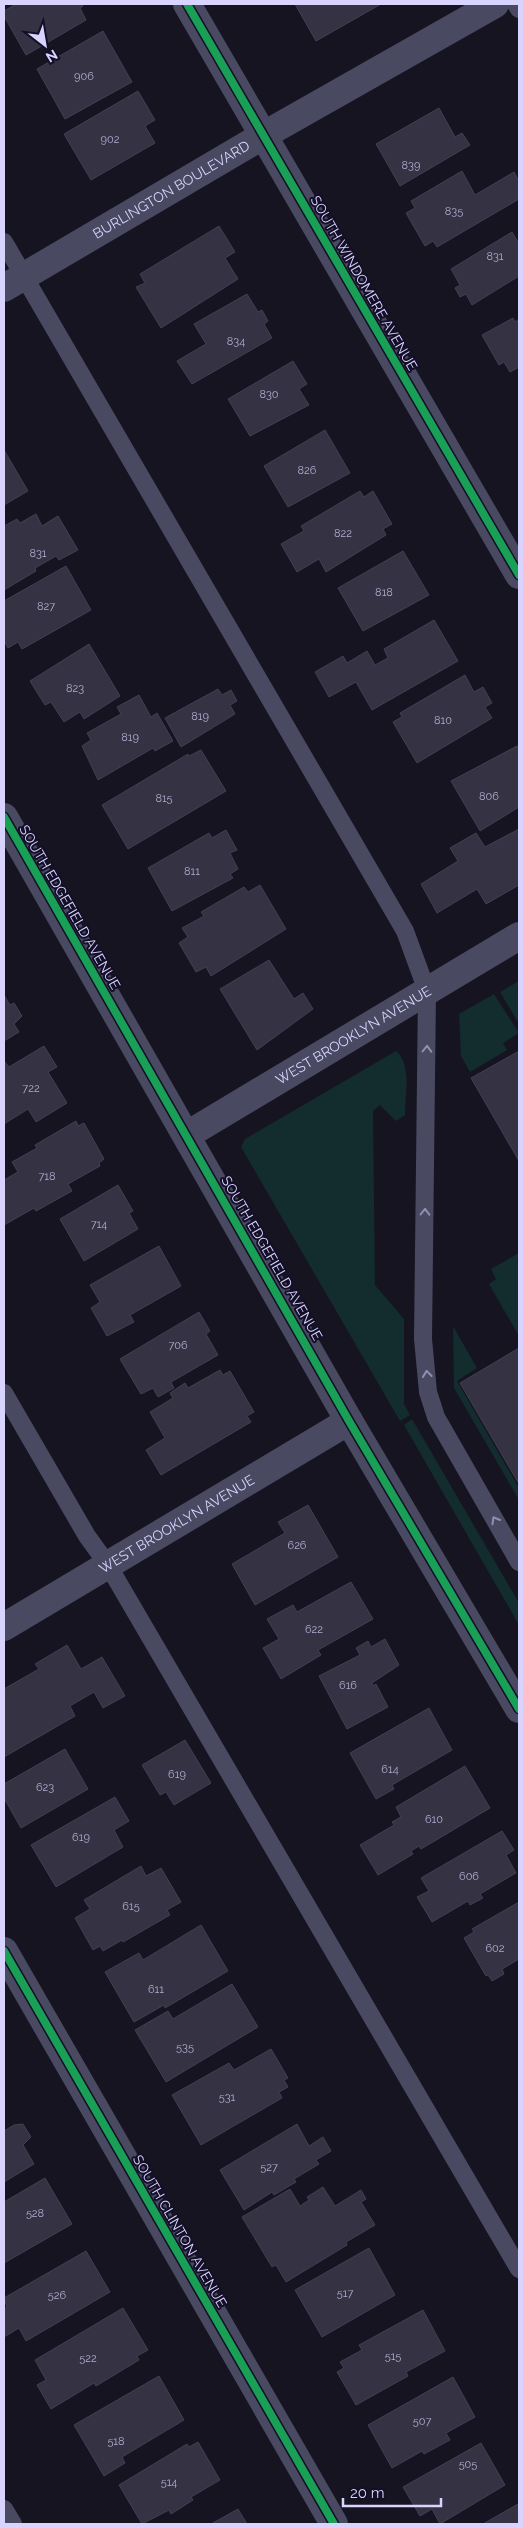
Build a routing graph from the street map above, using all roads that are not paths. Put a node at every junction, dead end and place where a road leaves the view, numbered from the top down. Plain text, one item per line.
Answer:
1 (187, 4) edge
2 (495, 4) edge
3 (516, 4) edge
4 (519, 9) edge
5 (264, 135) junction
6 (4, 242) edge
7 (14, 282) edge
8 (519, 575) edge
9 (4, 817) edge
10 (519, 936) edge
11 (427, 991) junction
12 (187, 1135) junction
13 (4, 1393) edge
14 (349, 1420) junction
15 (519, 1562) edge
16 (108, 1565) junction
17 (4, 1627) edge
18 (519, 1709) edge
19 (4, 1951) edge
20 (519, 2269) edge
21 (4, 2509) edge
22 (13, 2524) edge
23 (334, 2524) edge

1 - 5 street, SOUTH WINDOMERE AVENUE
2 - 5 street, BURLINGTON BOULEVARD
3 - 4 lane
5 - 7 street, BURLINGTON BOULEVARD
5 - 8 street, SOUTH WINDOMERE AVENUE
6 - 7 lane
7 - 11 lane
9 - 12 street, SOUTH EDGEFIELD AVENUE
10 - 11 street, WEST BROOKLYN AVENUE
11 - 12 street, WEST BROOKLYN AVENUE
15 -> 11 lane
12 - 14 street, SOUTH EDGEFIELD AVENUE
13 - 16 lane
14 - 16 street, WEST BROOKLYN AVENUE
14 - 18 street, SOUTH EDGEFIELD AVENUE
16 - 17 street, WEST BROOKLYN AVENUE
16 - 20 lane
19 - 23 street, SOUTH CLINTON AVENUE
21 - 22 lane

